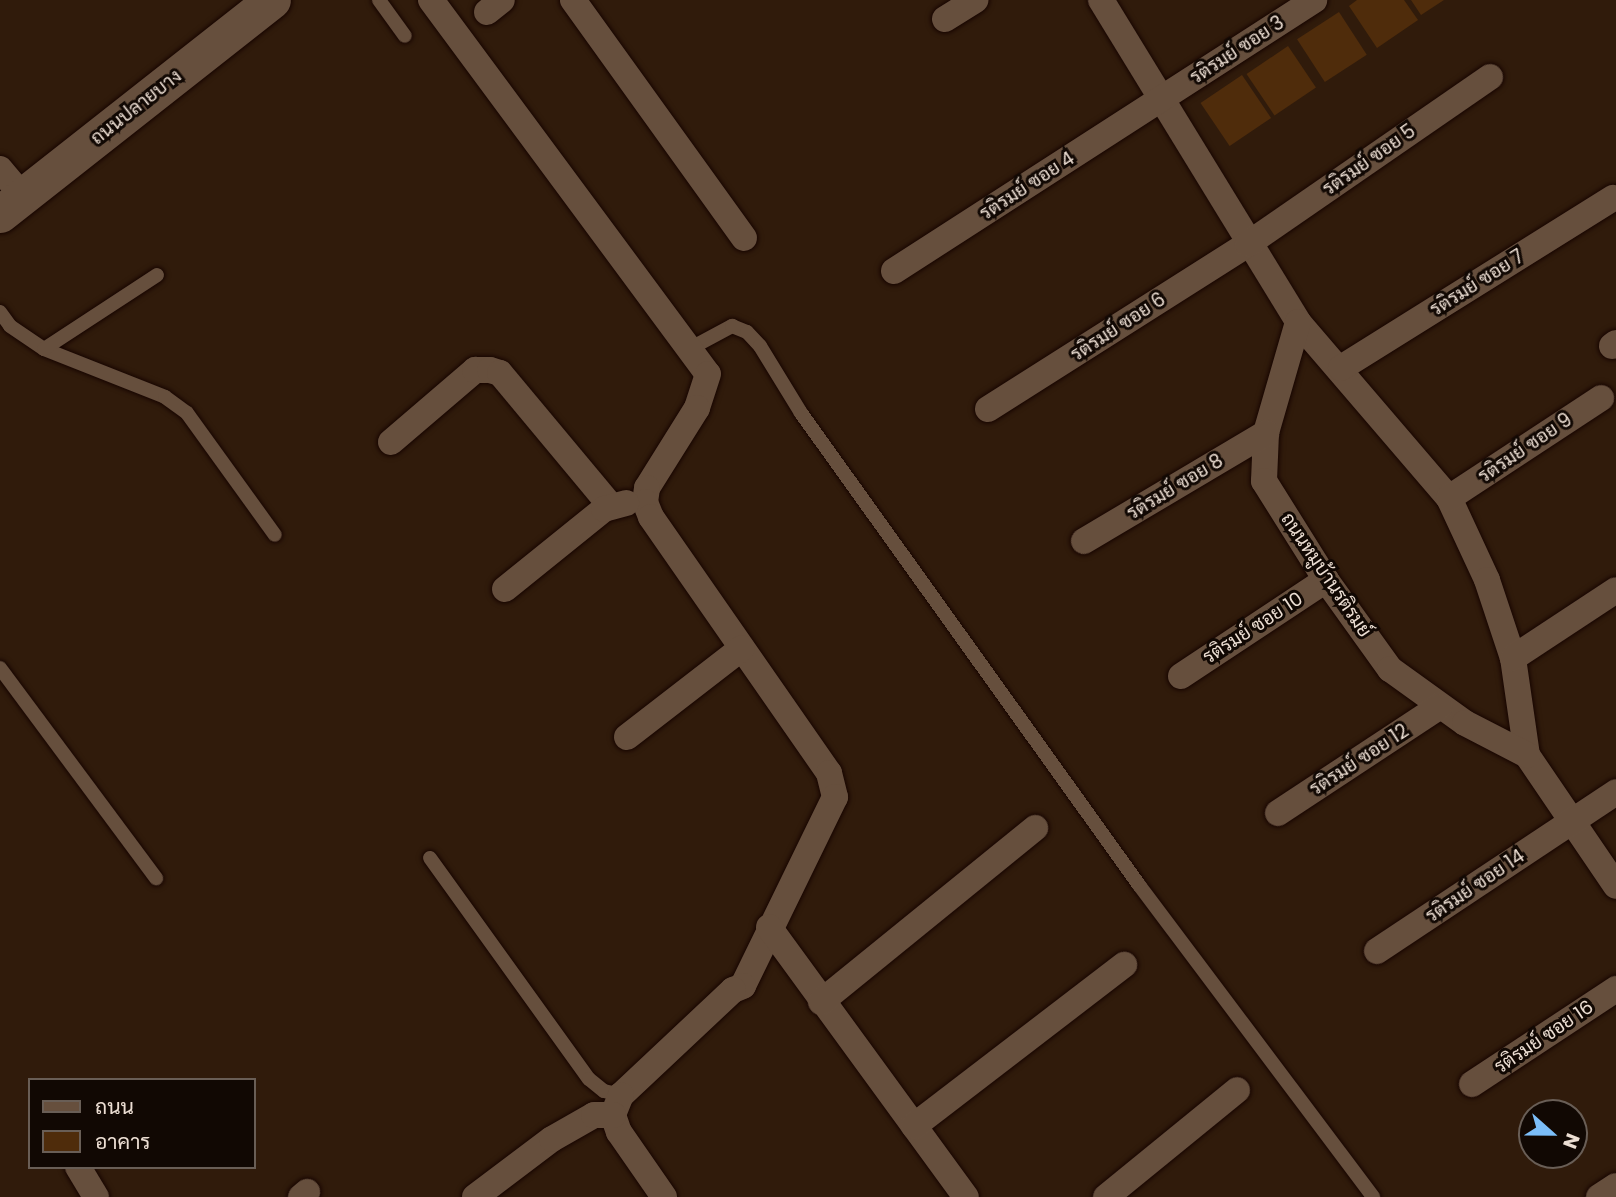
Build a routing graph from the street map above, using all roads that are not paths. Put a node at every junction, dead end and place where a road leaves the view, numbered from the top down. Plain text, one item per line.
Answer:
1 (272, 0) edge
2 (380, 0) edge
3 (431, 0) edge
4 (573, 0) edge
5 (975, 0) edge
6 (1101, 0) edge
7 (1314, 0) edge
8 (945, 19) dead end
9 (405, 36) dead end
10 (1490, 77) dead end
11 (1161, 100) junction
12 (8, 193) edge
13 (1613, 198) dead end
14 (744, 238) dead end
15 (1248, 244) junction
16 (894, 271) dead end
17 (157, 275) dead end
18 (0, 312) edge
19 (1298, 321) junction
20 (691, 348) junction
21 (44, 349) junction
22 (1341, 368) junction
23 (1601, 398) dead end
24 (988, 410) dead end
25 (1266, 433) junction
26 (391, 442) dead end
27 (1449, 498) junction
28 (645, 502) junction
29 (611, 506) junction
30 (275, 535) dead end
31 (1084, 541) dead end
32 (1326, 580) junction
33 (505, 589) dead end
34 (1616, 590) edge
35 (742, 648) junction
36 (1513, 658) junction
37 (0, 668) edge
38 (1181, 676) dead end
39 (1440, 707) junction
40 (627, 737) dead end
41 (1527, 755) junction
42 (1616, 792) edge
43 (1279, 813) dead end
44 (1573, 821) junction
45 (1035, 828) dead end
46 (430, 858) dead end
47 (156, 878) dead end
48 (1616, 886) edge
49 (769, 927) junction
50 (1377, 951) dead end
51 (1124, 965) dead end
52 (1616, 989) edge
53 (821, 1002) junction
54 (1472, 1084) dead end
55 (1237, 1090) dead end
56 (617, 1105) junction
57 (914, 1126) junction
58 (79, 1169) edge
59 (1616, 1186) edge
60 (96, 1197) edge
61 (475, 1197) edge
62 (664, 1197) edge
63 (966, 1197) edge
64 (1106, 1197) edge
65 (1373, 1197) edge
66 (1599, 1197) edge

1 - 12 street, ถนนปลายบาง
2 - 9 lane
3 - 20 street
4 - 14 street
5 - 8 street
6 - 11 street, ถนนหมูบ้านรติรมย์
7 - 11 street, รติรมย์ ซอย 3
10 - 15 street, รติรมย์ ซอย 5
11 - 15 street, ถนนหมูบ้านรติรมย์
11 - 16 street, รติรมย์ ซอย 4
13 - 22 street, รติรมย์ ซอย 7
15 - 19 street, ถนนหมูบ้านรติรมย์
15 - 24 street, รติรมย์ ซอย 6
17 - 21 lane
18 - 21 lane
19 - 22 street, ถนนหมูบ้านรติรมย์
19 - 25 street, ถนนหมูบ้านรติรมย์
20 - 28 street
20 - 65 lane
21 - 30 lane
22 - 27 street, ถนนหมูบ้านรติรมย์
23 - 27 street, รติรมย์ ซอย 9
25 - 31 street, รติรมย์ ซอย 8
25 - 32 street, ถนนหมูบ้านรติรมย์
26 - 29 street
27 - 36 street, ถนนหมูบ้านรติรมย์
28 - 29 street
28 - 35 street
29 - 33 street
32 - 38 street, รติรมย์ ซอย 10
32 - 39 street, ถนนหมูบ้านรติรมย์
34 - 36 street
35 - 40 street
35 - 49 street
36 - 41 street, ถนนหมูบ้านรติรมย์
37 - 47 lane
39 - 41 street, ถนนหมูบ้านรติรมย์
39 - 43 street, รติรมย์ ซอย 12
41 - 44 street, ถนนหมูบ้านรติรมย์
42 - 44 street, รติรมย์ ซอย 14
44 - 48 street, ถนนหมูบ้านรติรมย์
44 - 50 street, รติรมย์ ซอย 14
45 - 53 street
46 - 56 lane
49 - 53 street
49 - 56 street
51 - 57 street
52 - 54 street, รติรมย์ ซอย 16
53 - 57 street
55 - 64 street
56 - 61 street
56 - 62 street
57 - 63 street
58 - 60 street
59 - 66 street

